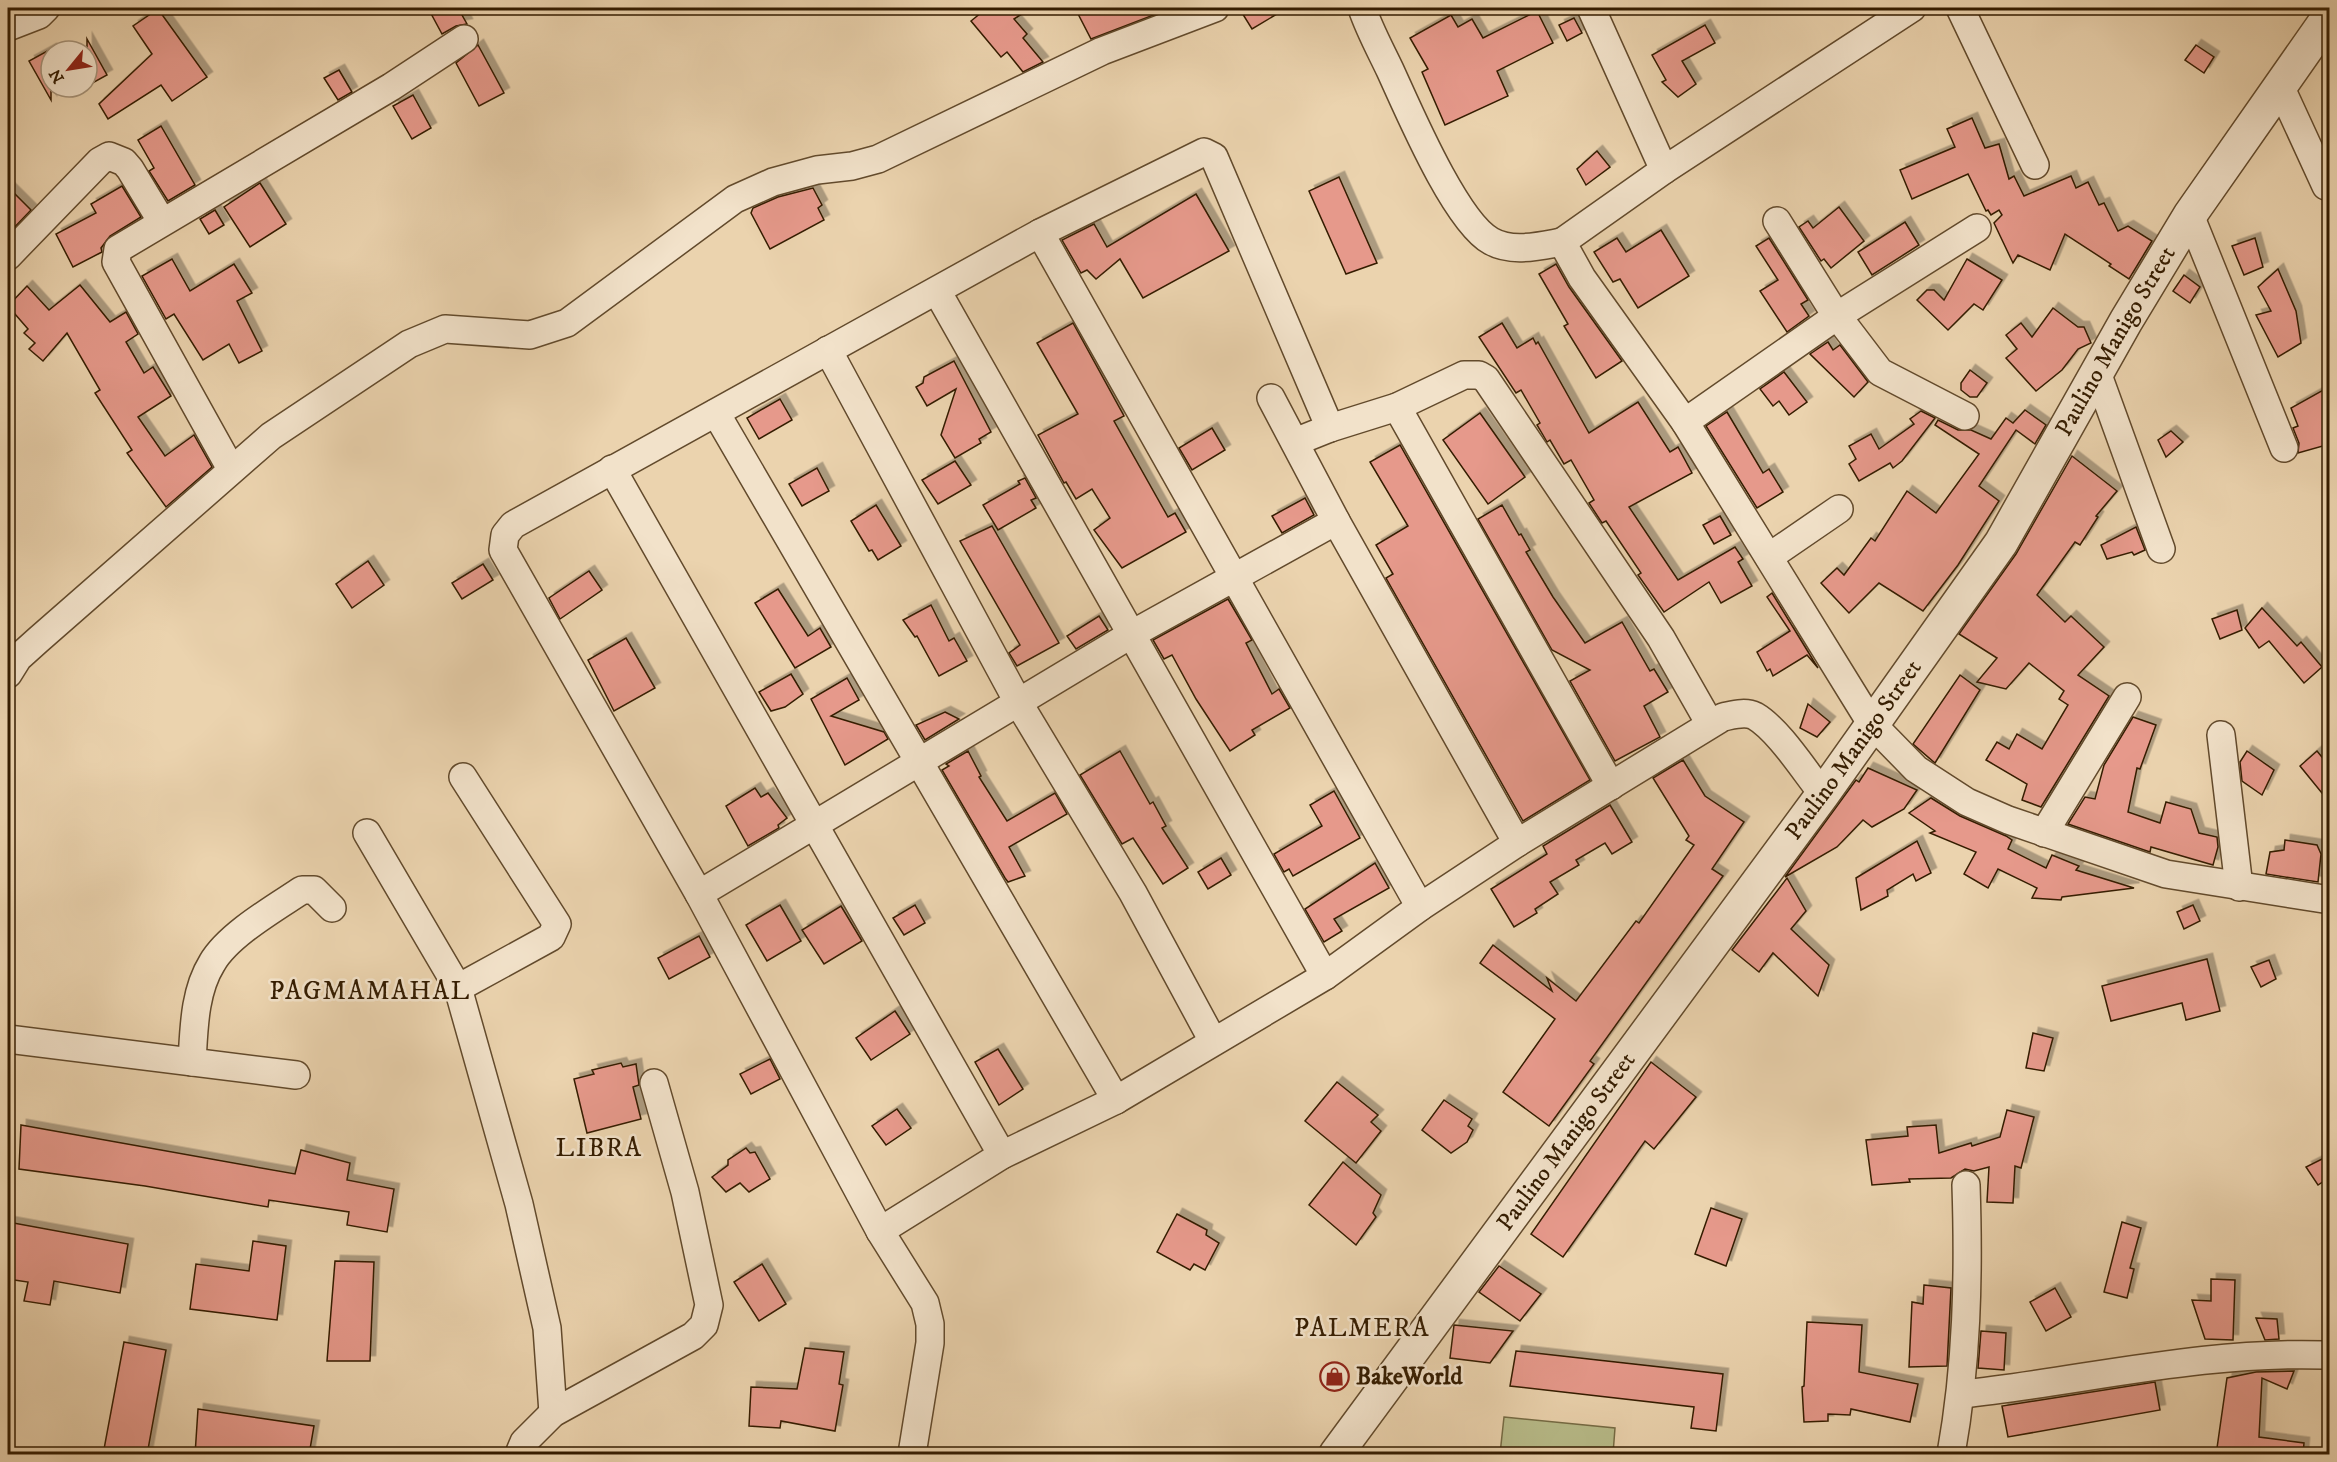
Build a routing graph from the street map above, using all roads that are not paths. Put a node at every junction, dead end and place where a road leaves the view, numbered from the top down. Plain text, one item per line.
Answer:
1 (46, 8) edge
2 (1215, 8) edge
3 (1362, 8) edge
4 (1591, 8) edge
5 (1912, 8) edge
6 (1960, 8) edge
7 (2330, 15) edge
8 (8, 27) edge
9 (464, 39) dead end
10 (2280, 86) junction
11 (2035, 165) dead end
12 (1664, 170) junction
13 (2326, 186) dead end
14 (2190, 215) junction
15 (1777, 221) dead end
16 (162, 222) junction
17 (1977, 228) dead end
18 (1040, 233) junction
19 (1562, 242) junction
20 (8, 256) edge
21 (937, 291) junction
22 (1837, 316) junction
23 (828, 350) junction
24 (2098, 375) junction
25 (1271, 398) dead end
26 (1397, 407) junction
27 (716, 413) junction
28 (1965, 416) dead end
29 (1685, 422) junction
30 (1330, 428) junction
31 (1295, 442) junction
32 (2284, 448) dead end
33 (231, 469) junction
34 (612, 469) junction
35 (1839, 509) dead end
36 (1336, 521) junction
37 (2161, 549) dead end
38 (1768, 557) junction
39 (1235, 578) junction
40 (1132, 634) junction
41 (8, 674) edge
42 (2127, 697) dead end
43 (1018, 702) junction
44 (1871, 723) junction
45 (1710, 724) junction
46 (2221, 735) dead end
47 (918, 763) junction
48 (463, 777) dead end
49 (1611, 786) junction
50 (1823, 794) junction
51 (814, 824) junction
52 (367, 833) dead end
53 (2044, 833) junction
54 (1517, 843) junction
55 (2238, 887) junction
56 (699, 894) junction
57 (2330, 900) edge
58 (332, 908) dead end
59 (1420, 908) junction
60 (1325, 976) junction
61 (458, 988) junction
62 (8, 1039) edge
63 (1213, 1041) junction
64 (192, 1062) junction
65 (296, 1075) dead end
66 (654, 1083) dead end
67 (1116, 1100) junction
68 (1002, 1155) junction
69 (1966, 1185) dead end
70 (880, 1231) junction
71 (2324, 1355) dead end
72 (1962, 1394) junction
73 (553, 1413) junction
74 (519, 1455) edge
75 (912, 1455) edge
76 (1336, 1455) edge
77 (1951, 1455) edge

1 - 8 street
2 - 33 street
3 - 19 street
4 - 12 street
5 - 12 street
6 - 11 street
7 - 10 street, Paulino Manigo Street
9 - 16 street
10 - 13 street
10 - 14 street, Paulino Manigo Street
12 - 19 street
14 - 24 street, Paulino Manigo Street
14 - 32 street
15 - 22 street
16 - 20 street
16 - 33 street
17 - 22 street
18 - 21 street
18 - 30 street
18 - 39 street
19 - 29 street
21 - 23 street
21 - 40 street
22 - 28 street
22 - 29 street
23 - 27 street
23 - 43 street
24 - 37 street
24 - 44 street, Paulino Manigo Street
25 - 31 street
26 - 30 street
26 - 45 street
26 - 49 street
27 - 34 street
27 - 47 street
29 - 38 street
30 - 31 street
31 - 36 street
33 - 41 street
34 - 51 street
34 - 56 street
35 - 38 street
36 - 39 street
36 - 54 street
38 - 44 street
39 - 40 street
39 - 59 street
40 - 43 street
40 - 60 street
42 - 53 street
43 - 47 street
43 - 63 street
44 - 50 street, Paulino Manigo Street
44 - 53 street
45 - 49 street
45 - 50 street
46 - 55 street
47 - 51 street
47 - 67 street
48 - 61 street
49 - 54 street
50 - 76 street, Paulino Manigo Street
51 - 56 street
51 - 68 street
52 - 61 street
53 - 55 street
54 - 59 street
55 - 57 street
56 - 70 street
58 - 64 street
59 - 60 street
60 - 63 street
61 - 73 street
62 - 64 street
63 - 67 street
64 - 65 street
66 - 73 street
67 - 68 street
68 - 70 street
69 - 72 street
70 - 75 street
71 - 72 street
72 - 77 street
73 - 74 street

